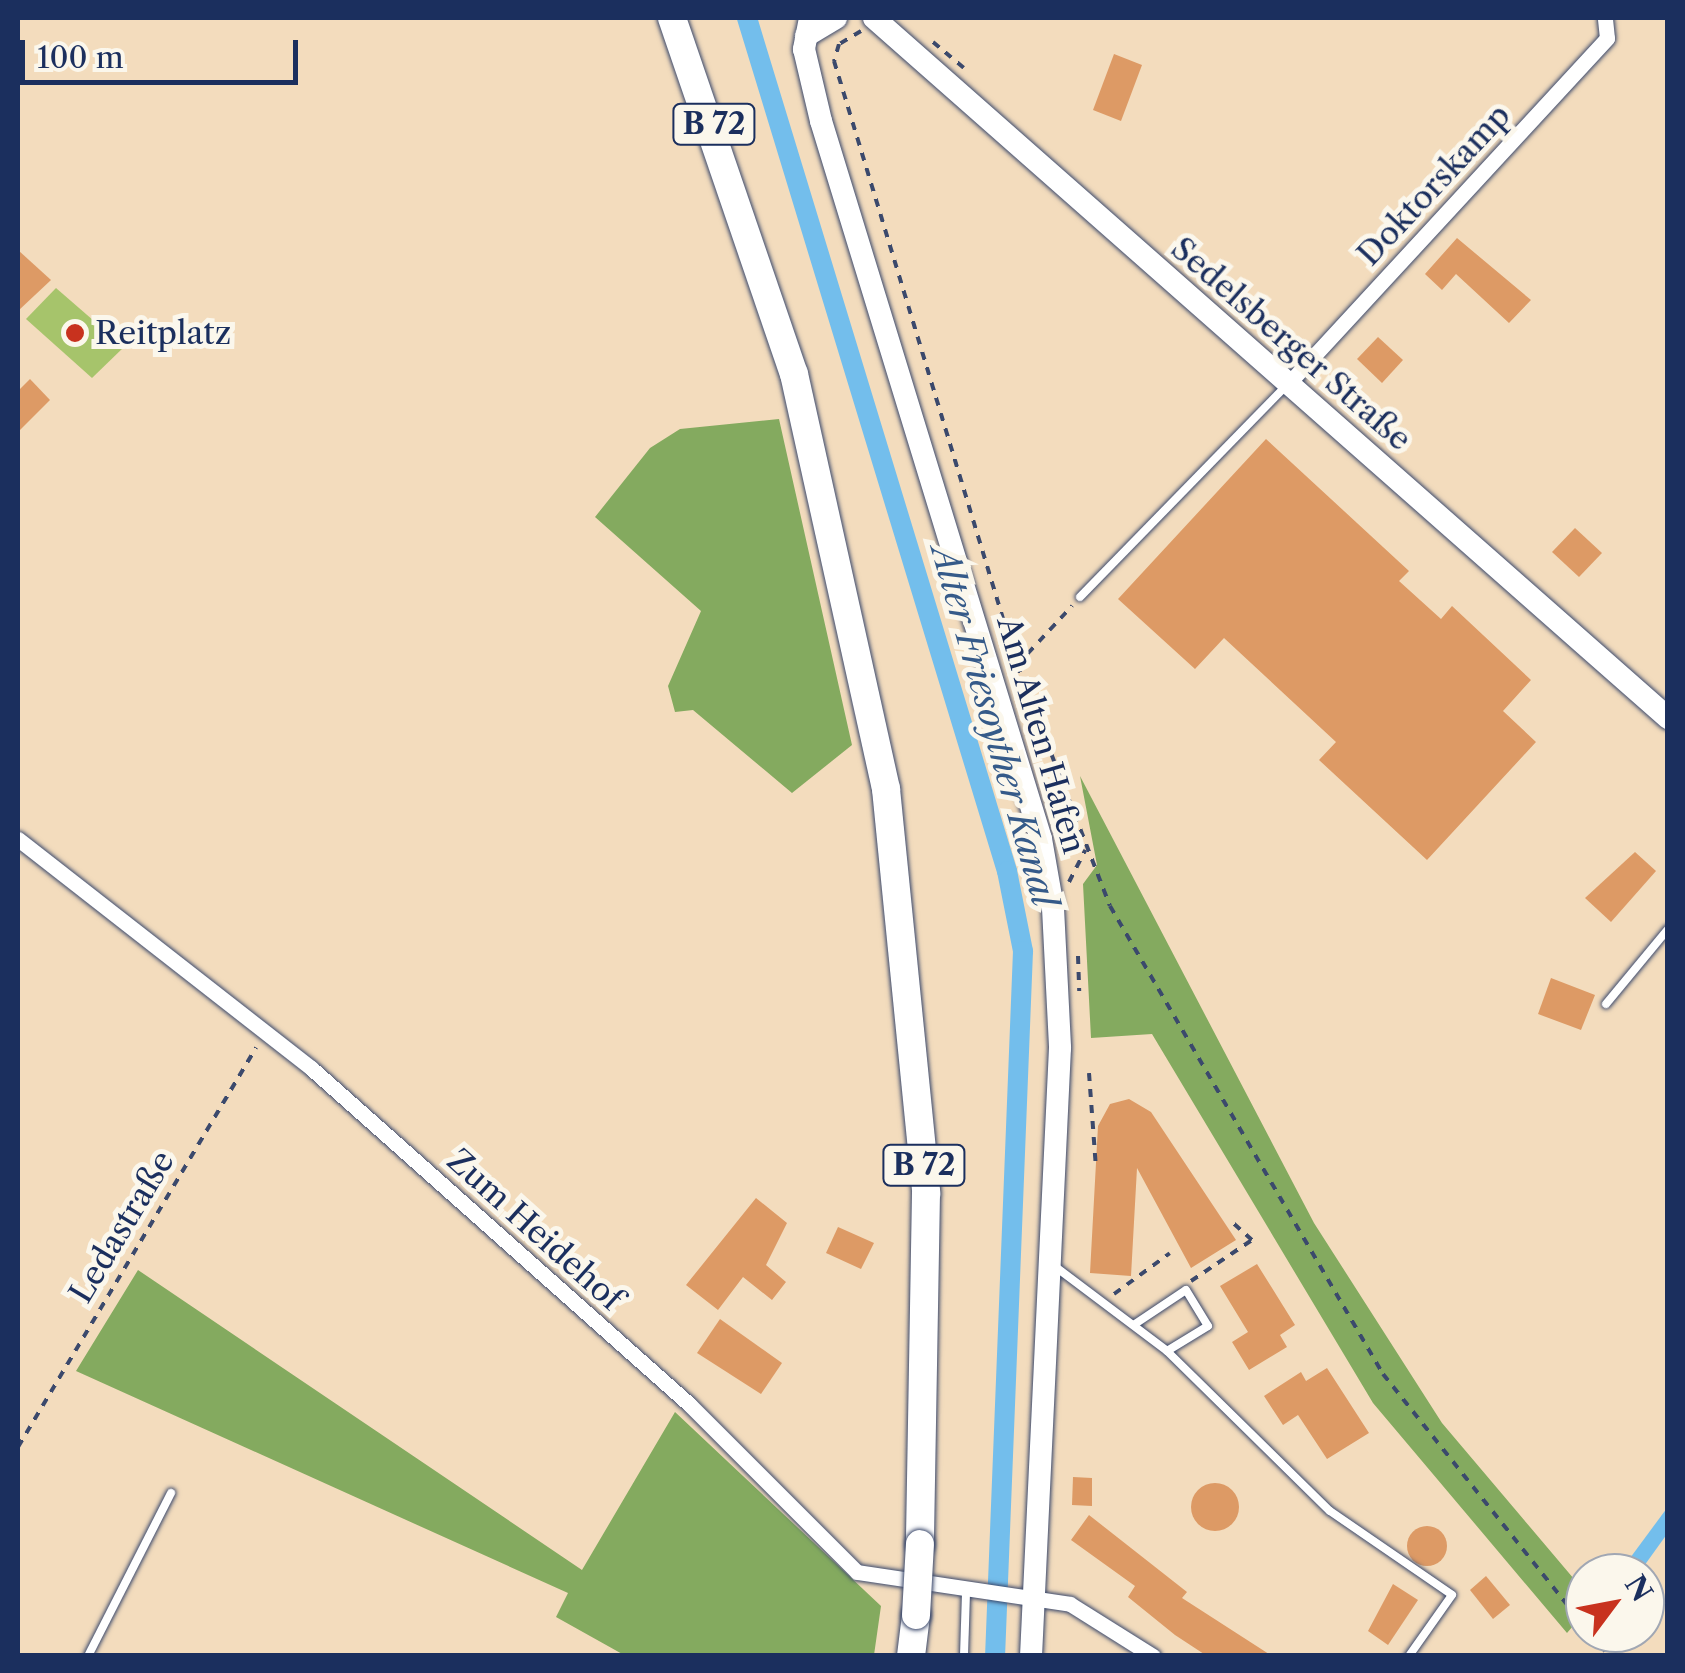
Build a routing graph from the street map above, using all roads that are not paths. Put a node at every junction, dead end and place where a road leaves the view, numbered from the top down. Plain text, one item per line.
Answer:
1 (672, 18) edge
2 (836, 18) edge
3 (874, 18) edge
4 (1605, 18) edge
5 (808, 27) edge
6 (1287, 385) junction
7 (1080, 597) road end
8 (1668, 718) edge
9 (18, 840) edge
10 (1668, 929) edge
11 (1606, 1004) dead end
12 (1050, 1264) junction
13 (1135, 1324) junction
14 (1168, 1351) junction
15 (171, 1493) dead end
16 (966, 1591) junction
17 (1023, 1596) junction
18 (88, 1656) edge
19 (912, 1656) edge
20 (964, 1656) edge
21 (1031, 1656) edge
22 (1153, 1656) edge
23 (1409, 1656) edge

1 - 19 highway, B 72, bridge
2 - 5 street, Am Alten Hafen
3 - 6 street, Sedelsberger Straße
4 - 6 street, Doktorskamp
5 - 12 street, Am Alten Hafen
6 - 7 lane
6 - 8 street, Sedelsberger Straße
9 - 16 street, Zum Heidehof
10 - 11 lane
12 - 13 lane
12 - 17 street, Am Alten Hafen
13 - 14 lane
13 - 14 lane
14 - 23 lane
15 - 18 lane
16 - 17 street, Zum Heidehof
16 - 20 lane
17 - 21 street, Am Alten Hafen
17 - 22 street, Zum Heidehof

